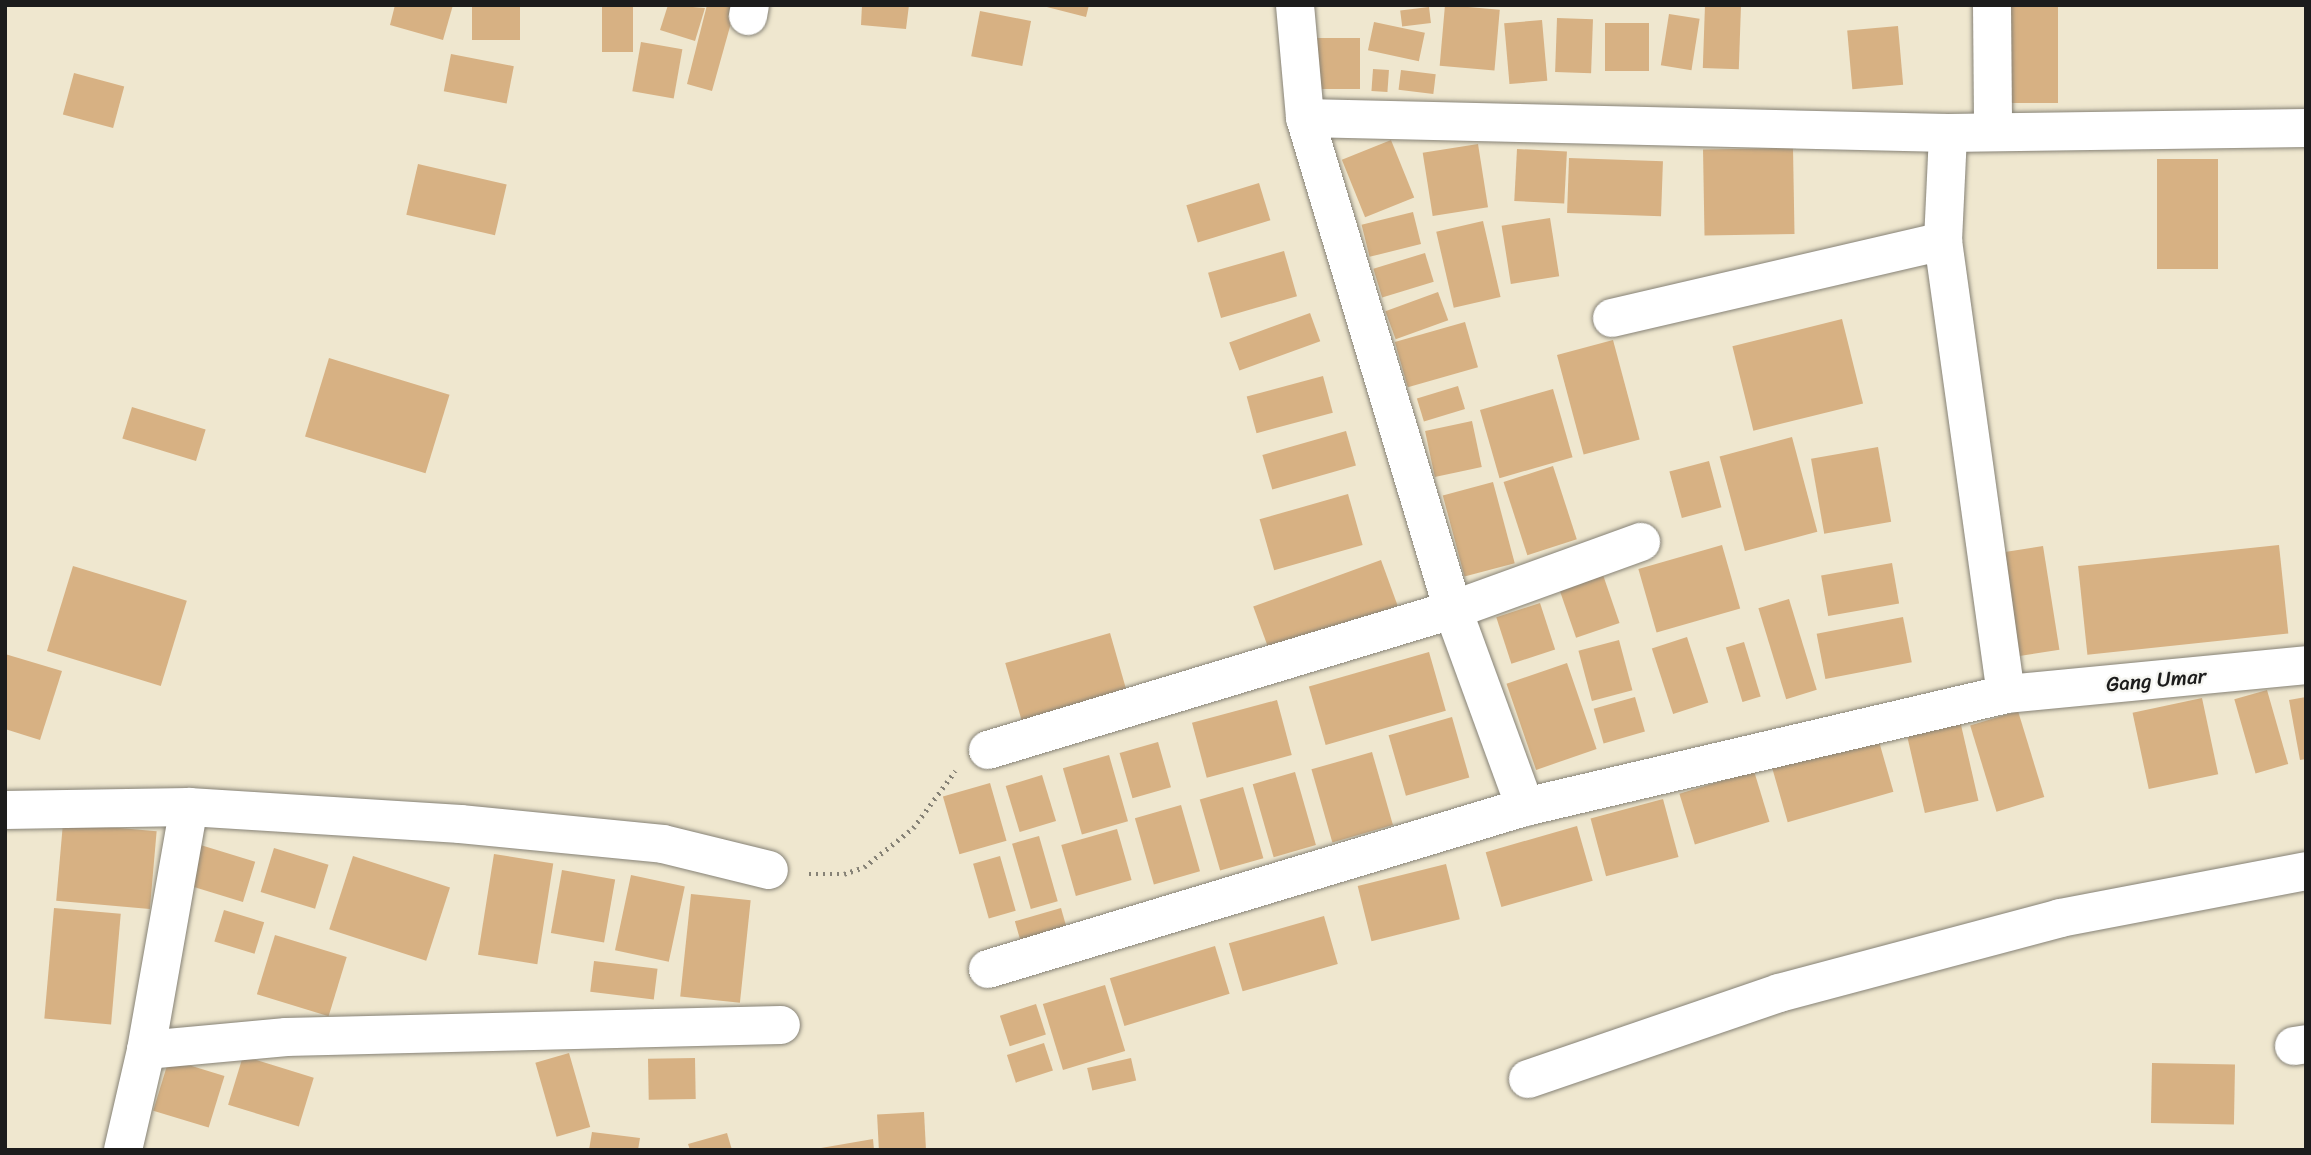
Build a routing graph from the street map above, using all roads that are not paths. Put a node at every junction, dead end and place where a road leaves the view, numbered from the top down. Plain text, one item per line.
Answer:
1 (1295, 5) edge
2 (1992, 5) edge
3 (1305, 118) junction
4 (2306, 128) edge
5 (1993, 131) junction
6 (1948, 133) junction
7 (1943, 241) junction
8 (1612, 318) dead end
9 (1642, 542) dead end
10 (1453, 610) junction
11 (2306, 665) edge
12 (2006, 694) junction
13 (988, 750) road end
14 (189, 807) junction
15 (1525, 807) junction
16 (5, 810) edge
17 (769, 870) road end
18 (2306, 871) edge
19 (988, 969) dead end
20 (781, 1025) dead end
21 (146, 1051) junction
22 (1528, 1079) dead end
23 (123, 1150) edge

1 - 3 street
2 - 5 street
3 - 6 street
3 - 10 street
4 - 5 street
5 - 6 street
6 - 7 street
7 - 8 street
7 - 12 street
9 - 10 street
10 - 13 street
10 - 15 street
11 - 12 street, Gang Umar
12 - 15 street, Gang Umar
14 - 16 street
14 - 17 street
14 - 21 street
15 - 19 street, Gang Umar
18 - 22 street
20 - 21 street
21 - 23 street

